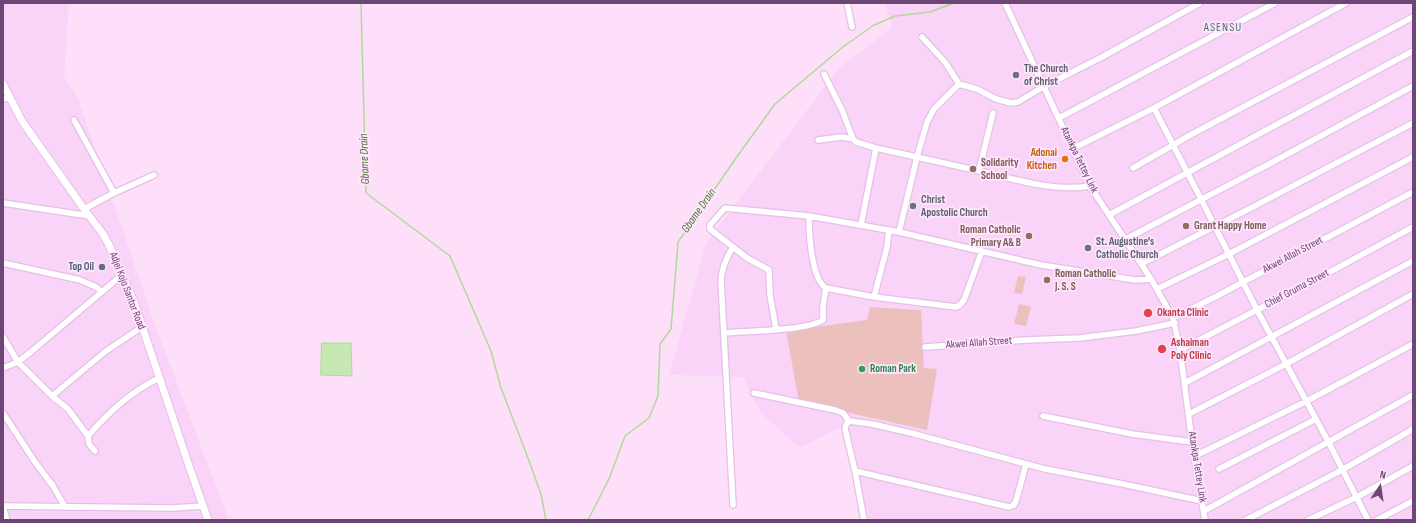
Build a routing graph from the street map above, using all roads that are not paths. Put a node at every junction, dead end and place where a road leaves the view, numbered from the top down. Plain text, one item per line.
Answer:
1 (847, 3) edge
2 (1005, 3) edge
3 (1200, 3) edge
4 (1275, 3) edge
5 (1346, 3) edge
6 (1413, 17) edge
7 (852, 27) dead end
8 (922, 37) dead end
9 (1413, 51) edge
10 (824, 74) dead end
11 (3, 84) edge
12 (959, 84) junction
13 (1043, 86) junction
14 (1413, 86) edge
15 (6, 98) edge
16 (1154, 108) junction
17 (993, 113) dead end
18 (1059, 118) junction
19 (74, 120) dead end
20 (1413, 122) edge
21 (853, 139) junction
22 (818, 140) dead end
23 (1174, 145) junction
24 (876, 148) junction
25 (1072, 149) junction
26 (917, 157) junction
27 (1413, 157) edge
28 (1133, 168) dead end
29 (979, 171) junction
30 (1188, 172) junction
31 (154, 176) dead end
32 (1090, 186) junction
33 (1413, 192) edge
34 (114, 193) junction
35 (1201, 199) junction
36 (3, 203) edge
37 (84, 209) junction
38 (1109, 215) junction
39 (90, 216) junction
40 (809, 216) junction
41 (861, 225) junction
42 (1214, 226) junction
43 (1413, 227) edge
44 (890, 230) junction
45 (898, 232) junction
46 (1124, 240) junction
47 (733, 247) junction
48 (982, 251) junction
49 (1229, 254) junction
50 (1413, 261) edge
51 (3, 263) edge
52 (1141, 264) junction
53 (123, 274) junction
54 (1151, 279) junction
55 (1242, 283) junction
56 (826, 288) junction
57 (1157, 289) junction
58 (102, 292) junction
59 (1413, 294) edge
60 (874, 297) junction
61 (1257, 310) junction
62 (1174, 320) junction
63 (142, 327) junction
64 (776, 329) junction
65 (724, 333) junction
66 (3, 337) edge
67 (1271, 337) junction
68 (1413, 344) edge
69 (925, 347) dead end
70 (1180, 350) junction
71 (18, 362) junction
72 (1286, 364) junction
73 (3, 368) edge
74 (159, 378) junction
75 (1185, 383) junction
76 (754, 393) dead end
77 (1413, 395) edge
78 (52, 396) junction
79 (1306, 401) junction
80 (3, 413) edge
81 (1189, 414) junction
82 (1043, 416) dead end
83 (1316, 419) junction
84 (849, 421) junction
85 (1413, 430) edge
86 (88, 436) junction
87 (1192, 442) junction
88 (1329, 443) junction
89 (95, 451) dead end
90 (1194, 456) junction
91 (1026, 464) junction
92 (1413, 466) edge
93 (1219, 469) dead end
94 (855, 470) junction
95 (1342, 470) junction
96 (1357, 497) junction
97 (1202, 501) junction
98 (1413, 501) edge
99 (203, 506) junction
100 (733, 506) dead end
101 (3, 507) edge
102 (65, 507) junction
103 (1204, 511) junction
104 (7, 520) edge
105 (208, 520) edge
106 (864, 520) edge
107 (1205, 520) edge
108 (1246, 520) edge
109 (1308, 520) edge
110 (1368, 520) edge
111 (1377, 520) edge

1 - 7 street
2 - 13 street, Atankpa Tettey Link
3 - 13 street
4 - 18 street
5 - 16 street
6 - 23 street
8 - 12 street
9 - 30 street
10 - 21 street
11 - 15 street, Adjei Kojo Santor Road
12 - 13 street
12 - 26 street
13 - 18 street, Atankpa Tettey Link
14 - 35 street
15 - 37 street, Adjei Kojo Santor Road
16 - 23 street
16 - 25 street
17 - 29 street
18 - 25 street, Atankpa Tettey Link
19 - 34 street
20 - 42 street
21 - 22 street
21 - 24 street
23 - 28 street
23 - 30 street
24 - 26 street
24 - 41 street
25 - 32 street, Atankpa Tettey Link
26 - 29 street
26 - 45 street
27 - 49 street
29 - 32 street
30 - 35 street
30 - 38 street
31 - 34 street
32 - 38 street, Atankpa Tettey Link
33 - 55 street, Akwei Allah Street
34 - 37 street
35 - 42 street
35 - 46 street
36 - 39 street
37 - 39 street, Adjei Kojo Santor Road
38 - 46 street, Atankpa Tettey Link
39 - 53 street, Adjei Kojo Santor Road
40 - 41 street
40 - 47 street
40 - 56 street
41 - 44 street
42 - 49 street
42 - 52 street
43 - 61 street, Chief Gruma Street
44 - 45 street
44 - 60 street
45 - 48 street
46 - 52 street, Atankpa Tettey Link
47 - 64 street
47 - 65 street
48 - 54 street
48 - 60 street
49 - 55 street
49 - 57 street
50 - 67 street
51 - 58 street
52 - 54 street, Atankpa Tettey Link
53 - 58 street
53 - 63 street, Adjei Kojo Santor Road
54 - 57 street, Atankpa Tettey Link
55 - 61 street
55 - 62 street, Akwei Allah Street
56 - 60 street
56 - 64 street
57 - 62 street, Atankpa Tettey Link
58 - 71 street
59 - 72 street
61 - 67 street
61 - 70 street, Chief Gruma Street
62 - 69 street, Akwei Allah Street
62 - 70 street, Atankpa Tettey Link
63 - 74 street, Adjei Kojo Santor Road
63 - 78 street
64 - 65 street
65 - 100 street
66 - 71 street
67 - 72 street
67 - 75 street
68 - 79 street
70 - 75 street, Atankpa Tettey Link
71 - 73 street
71 - 78 street
72 - 79 street
72 - 81 street
74 - 86 street
74 - 99 street, Adjei Kojo Santor Road
75 - 81 street, Atankpa Tettey Link
76 - 84 street
77 - 88 street
78 - 86 street
79 - 83 street
79 - 90 street
80 - 102 street
81 - 87 street, Atankpa Tettey Link
82 - 87 street
83 - 88 street
83 - 93 street
84 - 91 street
84 - 94 street
85 - 95 street
86 - 89 street
87 - 90 street, Atankpa Tettey Link
88 - 95 street
88 - 103 street
90 - 97 street, Atankpa Tettey Link
91 - 94 street
91 - 97 street
92 - 96 street
94 - 106 street
95 - 96 street
95 - 108 street
96 - 109 street
96 - 110 street
97 - 103 street, Atankpa Tettey Link
98 - 111 street
99 - 102 street
99 - 105 street, Adjei Kojo Santor Road
101 - 102 street
101 - 104 street
103 - 107 street, Atankpa Tettey Link

